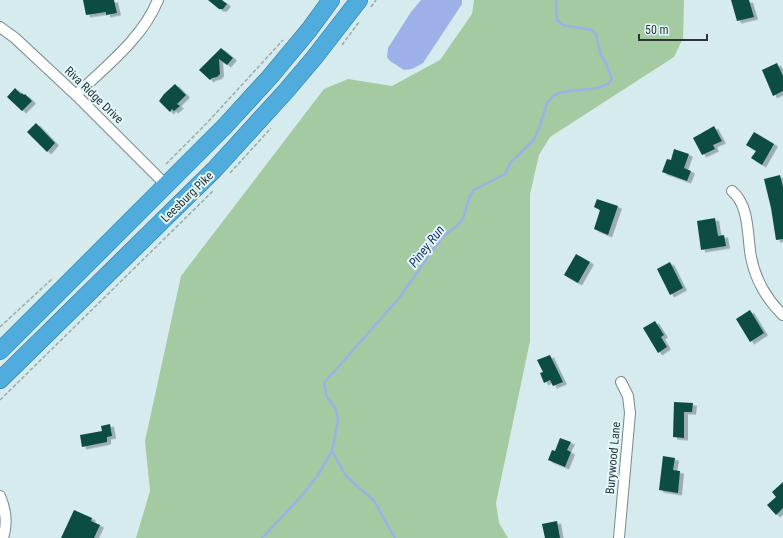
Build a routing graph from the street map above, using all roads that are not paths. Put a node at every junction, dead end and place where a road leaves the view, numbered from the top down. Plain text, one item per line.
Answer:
1 (158, 0) edge
2 (331, 0) edge
3 (359, 0) edge
4 (0, 27) edge
5 (76, 95) junction
6 (166, 185) junction
7 (732, 191) dead end
8 (783, 316) edge
9 (0, 351) edge
10 (0, 380) edge
11 (621, 382) dead end
12 (0, 496) edge
13 (3, 538) edge
14 (619, 538) edge

1 - 5 street
2 - 6 highway, Leesburg Pike
3 - 10 highway, Leesburg Pike
4 - 5 street, Riva Ridge Drive
5 - 6 street, Riva Ridge Drive
6 - 9 highway, Leesburg Pike
7 - 8 street
11 - 14 street, Burywood Lane
12 - 13 street

